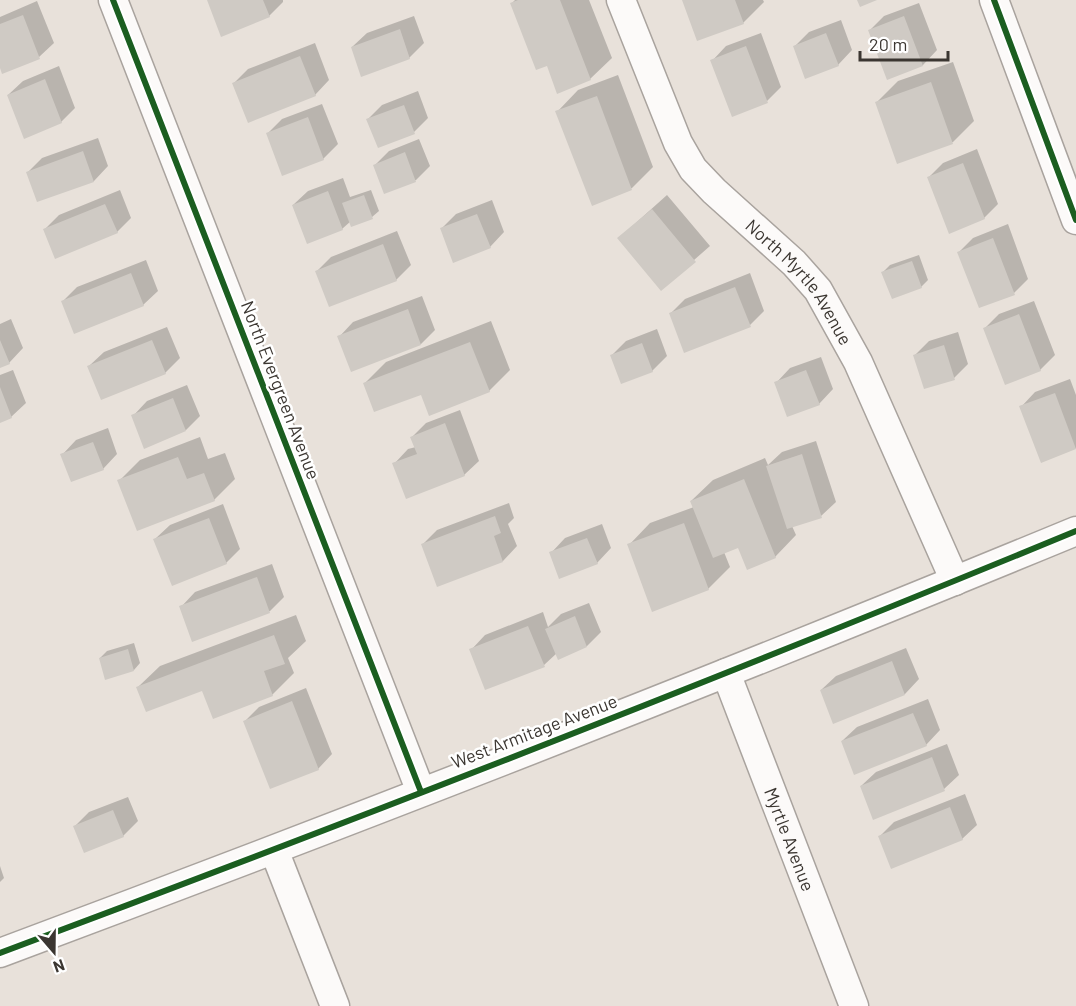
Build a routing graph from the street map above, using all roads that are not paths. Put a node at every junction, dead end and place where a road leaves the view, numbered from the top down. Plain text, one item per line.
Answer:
1 (113, 0) edge
2 (621, 0) edge
3 (994, 0) edge
4 (1076, 220) edge
5 (1076, 531) edge
6 (955, 581) junction
7 (726, 673) junction
8 (421, 792) junction
9 (274, 850) junction
10 (0, 953) edge
11 (335, 1006) edge
12 (854, 1006) edge

1 - 8 street, North Evergreen Avenue
2 - 6 street, North Myrtle Avenue
3 - 4 street
5 - 6 street, West Armitage Avenue
6 - 7 street, West Armitage Avenue
7 - 8 street, West Armitage Avenue
7 - 12 street, Myrtle Avenue
8 - 9 street, West Armitage Avenue
9 - 10 street, West Armitage Avenue
9 - 11 street

